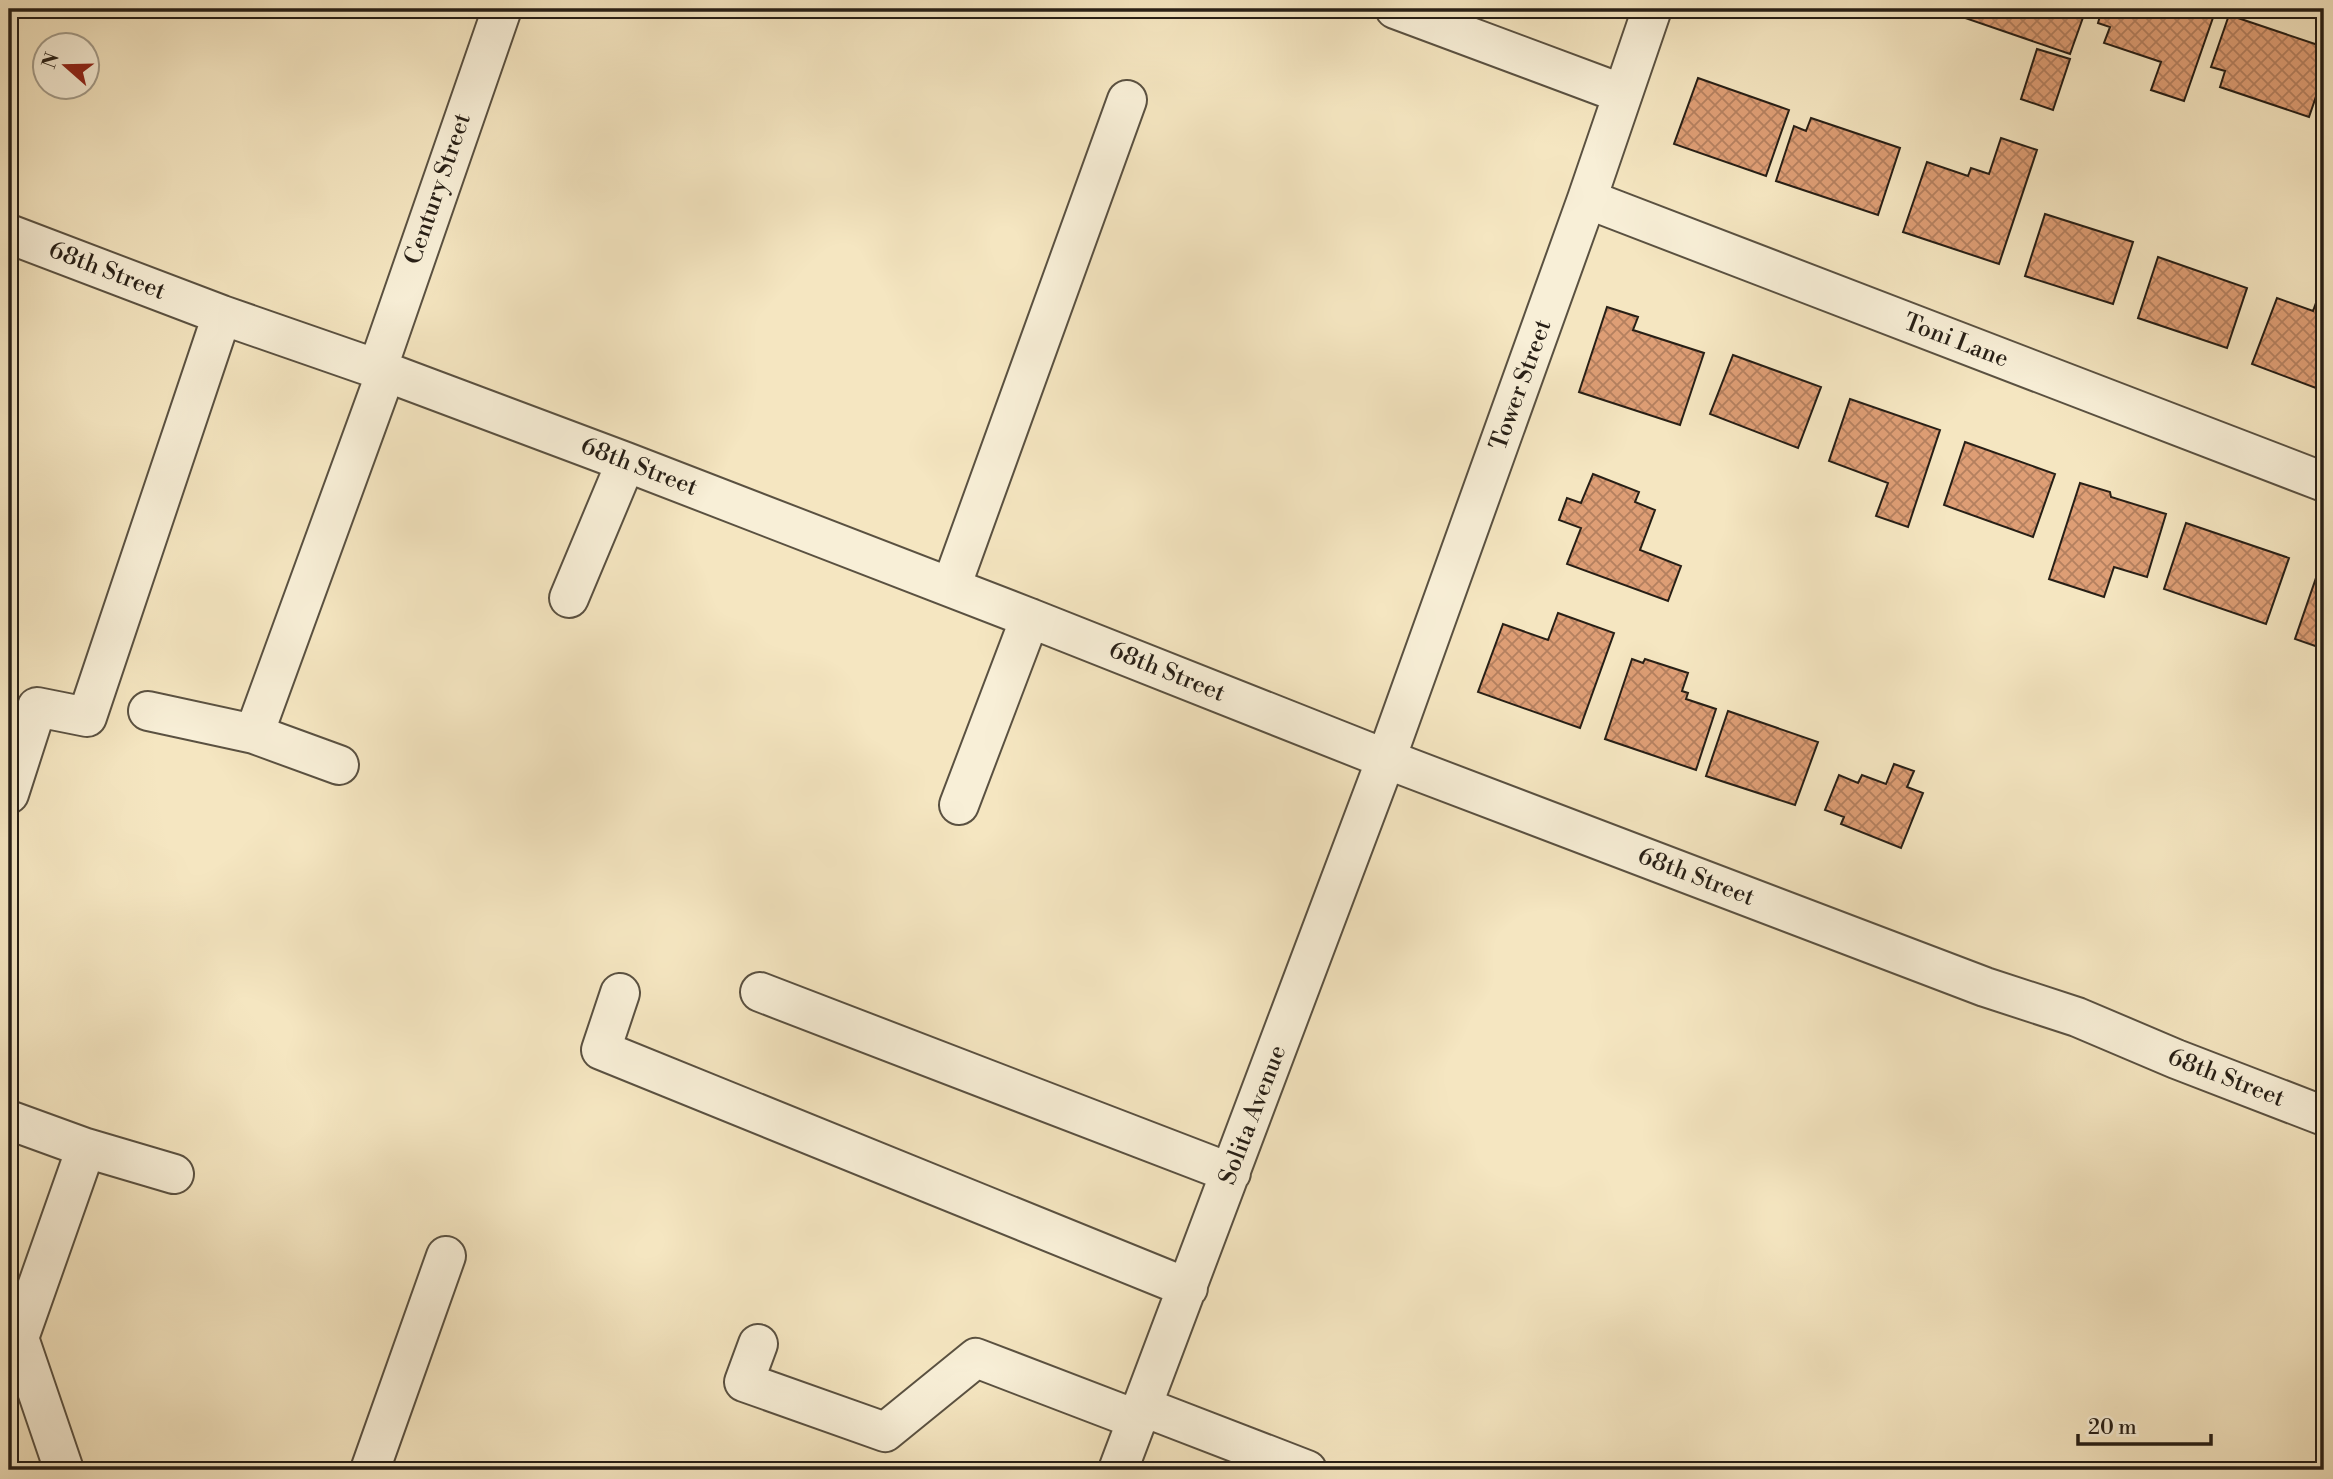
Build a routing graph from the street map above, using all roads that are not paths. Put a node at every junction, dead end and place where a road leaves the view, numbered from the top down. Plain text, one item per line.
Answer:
1 (502, 9) edge
2 (1395, 9) edge
3 (1652, 9) edge
4 (1623, 94) junction
5 (1127, 100) dead end
6 (1587, 199) junction
7 (9, 233) edge
8 (222, 315) junction
9 (381, 371) junction
10 (626, 462) junction
11 (2324, 482) edge
12 (951, 587) junction
13 (569, 598) dead end
14 (1030, 618) junction
15 (148, 711) dead end
16 (254, 734) junction
17 (1386, 760) junction
18 (339, 765) dead end
19 (9, 794) edge
20 (959, 805) dead end
21 (760, 992) dead end
22 (620, 993) dead end
23 (2324, 1116) edge
24 (9, 1121) edge
25 (86, 1148) junction
26 (1231, 1172) junction
27 (174, 1174) dead end
28 (446, 1256) dead end
29 (1188, 1287) junction
30 (758, 1344) dead end
31 (1140, 1413) junction
32 (64, 1470) edge
33 (370, 1470) edge
34 (1118, 1470) edge
35 (1307, 1470) edge

1 - 9 street, Century Street
2 - 4 street
3 - 4 street, Tower Street
4 - 6 street, Tower Street
5 - 12 street
6 - 11 street, Toni Lane
6 - 17 street, Tower Street
7 - 8 street, 68th Street
8 - 9 street, 68th Street
8 - 19 street
9 - 10 street, 68th Street
9 - 16 street, Century Street
10 - 12 street, 68th Street
10 - 13 street
12 - 14 street, 68th Street
14 - 17 street, 68th Street
14 - 20 street
15 - 16 street
16 - 18 street
17 - 23 street, 68th Street
17 - 26 street, Solita Avenue
21 - 26 street
22 - 29 street
24 - 25 street
25 - 27 street
25 - 32 street
26 - 29 street, Solita Avenue
28 - 33 street
29 - 31 street, Solita Avenue
30 - 31 street
31 - 34 street, Solita Avenue
31 - 35 street

